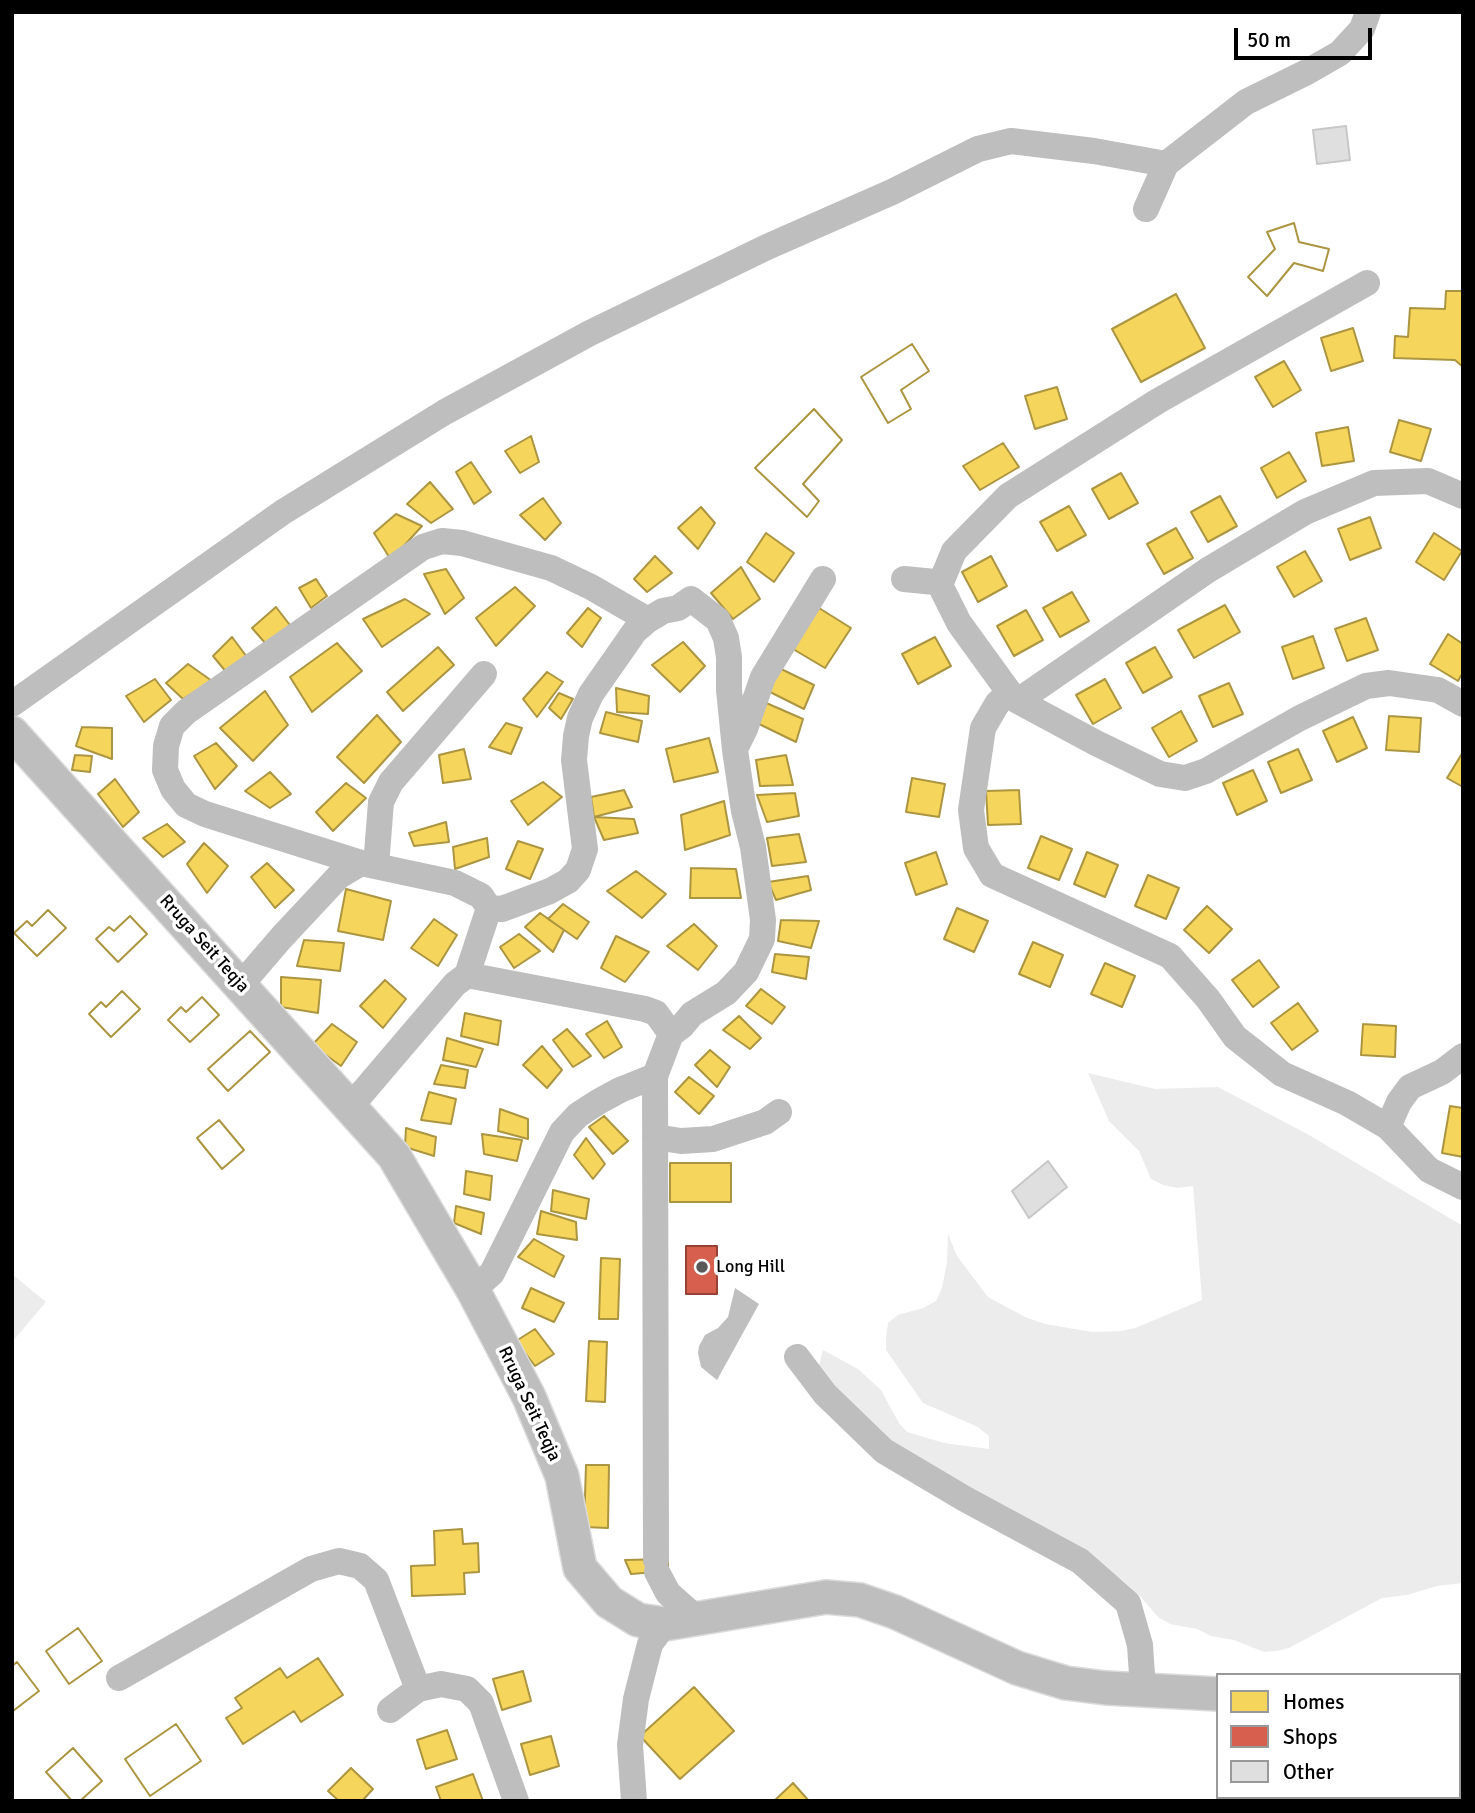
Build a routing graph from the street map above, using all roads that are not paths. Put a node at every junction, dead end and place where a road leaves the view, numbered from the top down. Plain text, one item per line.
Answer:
1 (1368, 12) edge
2 (1166, 164) junction
3 (1146, 209) dead end
4 (1367, 283) dead end
5 (1463, 496) edge
6 (823, 579) dead end
7 (904, 579) dead end
8 (940, 585) junction
9 (648, 620) junction
10 (484, 674) dead end
11 (1013, 696) junction
12 (12, 704) edge
13 (1463, 704) edge
14 (12, 733) edge
15 (735, 750) junction
16 (369, 864) junction
17 (489, 908) junction
18 (251, 974) dead end
19 (467, 975) junction
20 (671, 1034) junction
21 (1463, 1056) edge
22 (655, 1076) junction
23 (351, 1106) junction
24 (779, 1112) dead end
25 (1388, 1127) junction
26 (655, 1137) junction
27 (1463, 1186) edge
28 (472, 1290) junction
29 (797, 1357) dead end
30 (681, 1621) junction
31 (119, 1678) dead end
32 (418, 1689) junction
33 (1143, 1690) junction
34 (1216, 1694) edge
35 (390, 1710) dead end
36 (516, 1801) edge
37 (634, 1801) edge

1 - 2 street
2 - 3 street
2 - 12 street
4 - 8 street
5 - 11 street
6 - 15 street
7 - 8 street
8 - 11 street
9 - 15 street
9 - 16 street
9 - 17 street
10 - 16 street
11 - 13 street
11 - 25 street
14 - 23 main road, Rruga Seit Teqja
15 - 20 street
16 - 17 street
16 - 18 street
17 - 19 street
19 - 20 street
19 - 23 street
20 - 22 street
21 - 25 street
22 - 26 street
22 - 28 street
23 - 28 main road, Rruga Seit Teqja
24 - 26 street
25 - 27 street
26 - 30 street
28 - 30 main road, Rruga Seit Teqja
29 - 33 street
30 - 33 main road, Rruga Seit Teqja
30 - 37 street
31 - 32 street
32 - 35 street
32 - 36 street
33 - 34 main road, Rruga Seit Teqja

